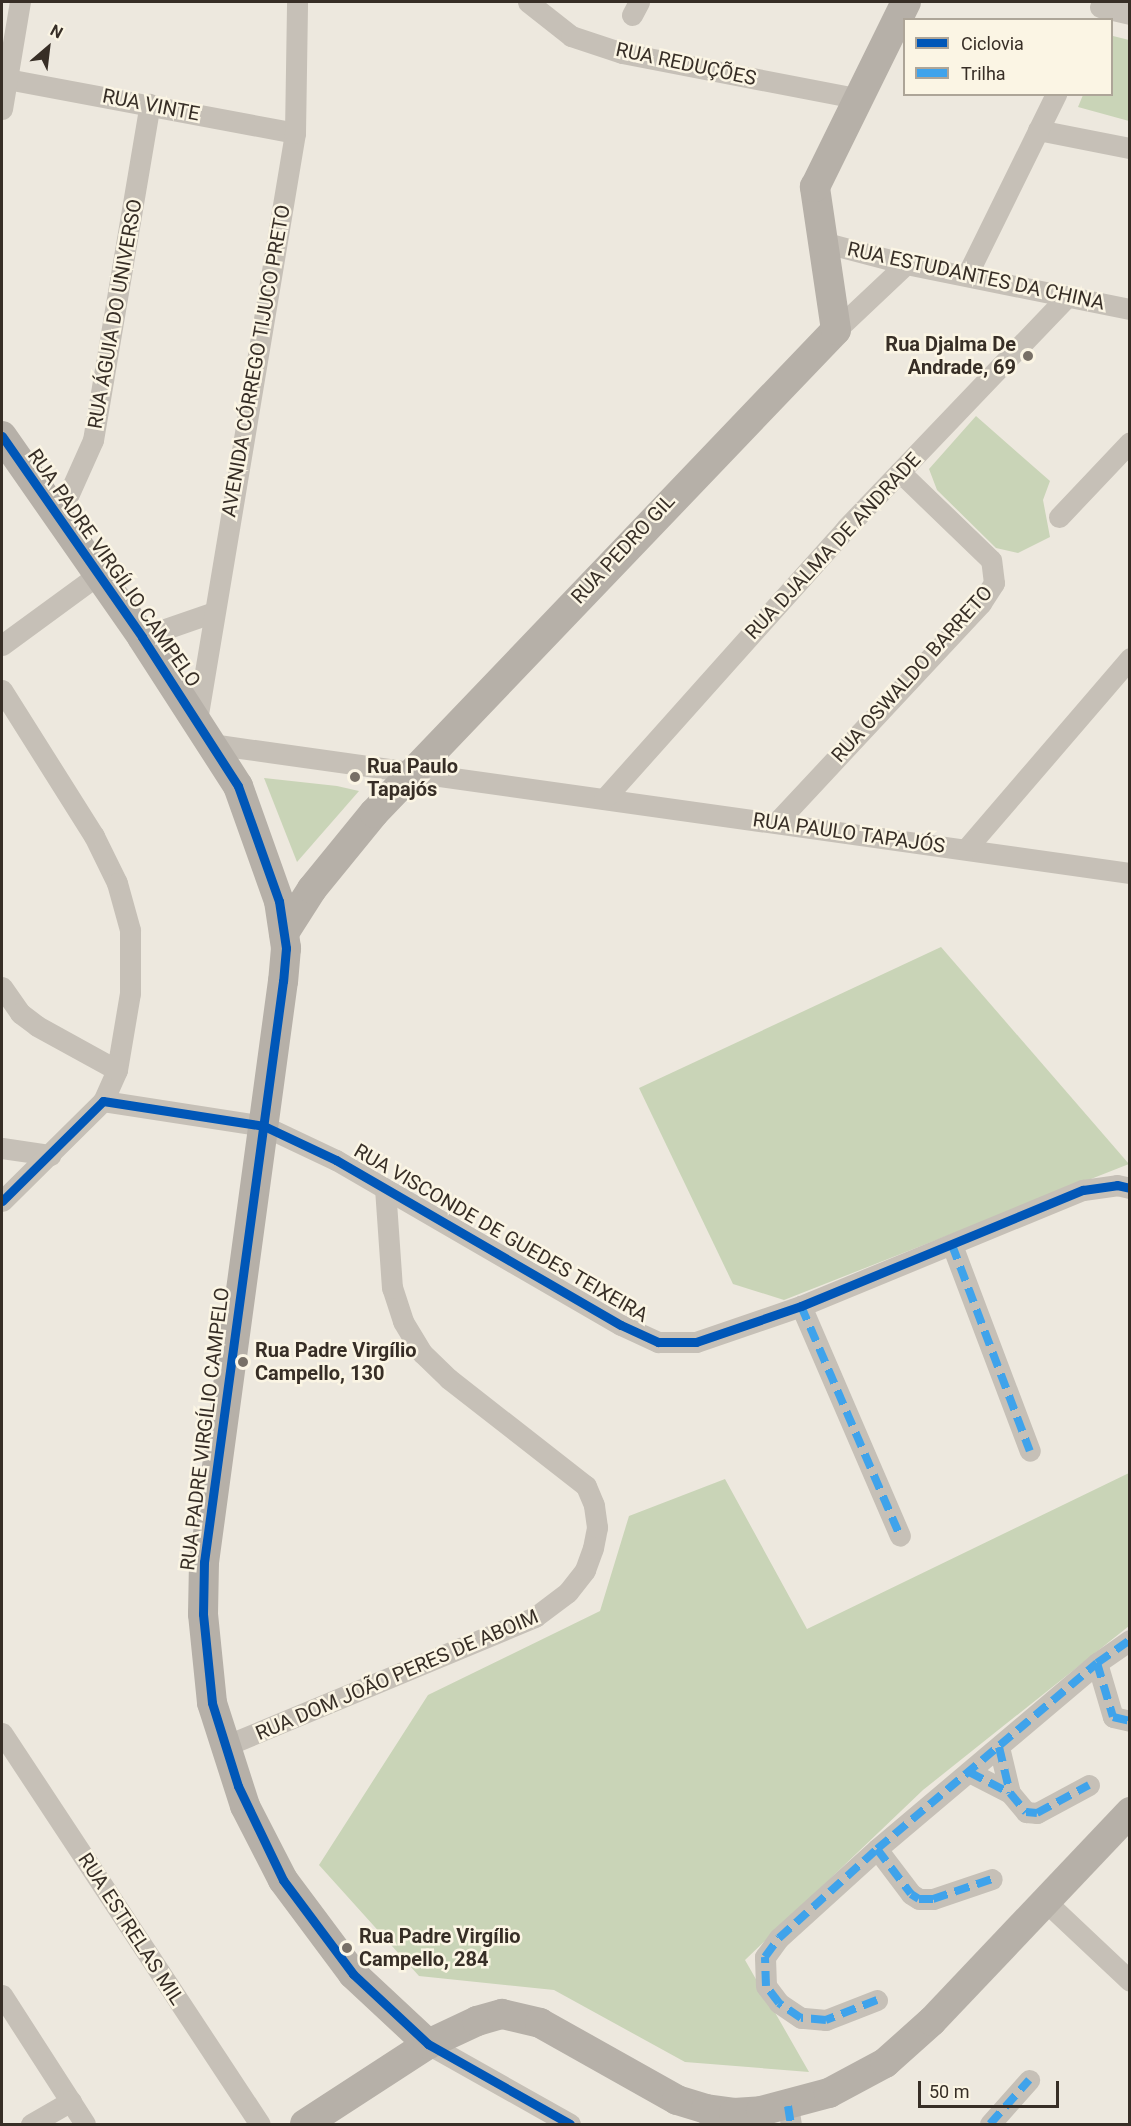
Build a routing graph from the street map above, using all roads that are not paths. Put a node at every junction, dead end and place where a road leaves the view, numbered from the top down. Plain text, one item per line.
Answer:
1 (20, 2) edge
2 (297, 2) edge
3 (528, 2) edge
4 (906, 2) edge
5 (1099, 9) edge
6 (1130, 14) edge
7 (7, 79) junction
8 (1055, 96) edge
9 (856, 98) junction
10 (150, 104) junction
11 (2, 109) edge
12 (1038, 130) junction
13 (295, 133) junction
14 (1130, 148) edge
15 (822, 243) junction
16 (906, 264) junction
17 (967, 275) junction
18 (1066, 297) junction
19 (1130, 309) edge
20 (836, 330) junction
21 (2, 436) edge
22 (1130, 442) edge
23 (900, 472) junction
24 (59, 516) junction
25 (1059, 517) dead end
26 (99, 574) junction
27 (214, 612) junction
28 (142, 637) junction
29 (2, 645) edge
30 (1130, 658) edge
31 (2, 690) edge
32 (204, 732) junction
33 (413, 772) junction
34 (604, 800) junction
35 (777, 822) junction
36 (966, 849) junction
37 (1130, 873) edge
38 (284, 933) junction
39 (2, 987) edge
40 (117, 1070) junction
41 (103, 1101) junction
42 (264, 1126) junction
43 (2, 1148) edge
44 (50, 1155) junction
45 (385, 1188) junction
46 (1130, 1188) edge
47 (2, 1201) edge
48 (952, 1245) junction
49 (801, 1306) junction
50 (1030, 1451) dead end
51 (900, 1536) dead end
52 (1130, 1640) edge
53 (1097, 1663) junction
54 (1130, 1721) edge
55 (2, 1733) edge
56 (225, 1746) junction
57 (999, 1747) junction
58 (969, 1772) junction
59 (1089, 1785) dead end
60 (1010, 1793) junction
61 (1130, 1812) edge
62 (877, 1849) junction
63 (992, 1879) dead end
64 (1044, 1900) junction
65 (1130, 1981) edge
66 (2, 1995) edge
67 (877, 2000) dead end
68 (428, 2044) junction
69 (1029, 2080) dead end
70 (70, 2101) junction
71 (790, 2115) edge
72 (31, 2124) edge
73 (85, 2124) edge
74 (260, 2124) edge
75 (304, 2124) edge
76 (570, 2124) edge
77 (990, 2124) edge

1 - 7 street
2 - 13 street, AVENIDA CÓRREGO TIJUCO PRETO
3 - 9 street, RUA REDUÇÕES
4 - 9 street
5 - 6 street
7 - 10 street, RUA VINTE
7 - 11 street
8 - 12 street
9 - 15 street
10 - 13 street, RUA VINTE
10 - 24 street, RUA ÁGUIA DO UNIVERSO
12 - 14 street
12 - 17 street
13 - 27 street, AVENIDA CÓRREGO TIJUCO PRETO
15 - 16 street, RUA ESTUDANTES DA CHINA
15 - 20 street
16 - 17 street, RUA ESTUDANTES DA CHINA
16 - 20 street, RUA PEDRO GIL
17 - 18 street, RUA ESTUDANTES DA CHINA
18 - 19 street, RUA ESTUDANTES DA CHINA
18 - 23 street, RUA DJALMA DE ANDRADE
20 - 33 street, RUA PEDRO GIL
21 - 24 street, RUA PADRE VIRGÍLIO CAMPELO
22 - 25 street
23 - 34 street, RUA DJALMA DE ANDRADE
23 - 35 street, RUA OSWALDO BARRETO
24 - 26 street, RUA PADRE VIRGÍLIO CAMPELO
26 - 28 street, RUA PADRE VIRGÍLIO CAMPELO
26 - 29 street
27 - 28 street
27 - 32 street, AVENIDA CÓRREGO TIJUCO PRETO
28 - 32 street, RUA PADRE VIRGÍLIO CAMPELO
30 - 36 street
31 - 40 street
32 - 33 street, RUA PAULO TAPAJÓS
32 - 38 street, RUA PADRE VIRGÍLIO CAMPELO
33 - 34 street, RUA PAULO TAPAJÓS
33 - 38 street, RUA PEDRO GIL
34 - 35 street, RUA PAULO TAPAJÓS
35 - 36 street, RUA PAULO TAPAJÓS
36 - 37 street, RUA PAULO TAPAJÓS
38 - 42 street, RUA PADRE VIRGÍLIO CAMPELO
39 - 40 street
40 - 41 street
41 - 42 street, RUA VISCONDE DE GUEDES TEIXEIRA
41 - 44 street
42 - 45 street, RUA VISCONDE DE GUEDES TEIXEIRA
42 - 56 street, RUA PADRE VIRGÍLIO CAMPELO
43 - 44 street
44 - 47 street
45 - 49 street, RUA VISCONDE DE GUEDES TEIXEIRA
45 - 56 street, RUA DOM JOÃO PERES DE ABOIM
46 - 48 street, RUA VISCONDE DE GUEDES TEIXEIRA
48 - 49 street, RUA VISCONDE DE GUEDES TEIXEIRA
48 - 50 street
49 - 51 street
52 - 53 street
53 - 54 street
53 - 57 street
55 - 74 street, RUA ESTRELAS MIL
56 - 68 street, RUA PADRE VIRGÍLIO CAMPELO
57 - 58 street
57 - 60 street
58 - 60 street
58 - 62 street
59 - 60 street
61 - 64 street
62 - 63 street
62 - 67 street
64 - 65 street
64 - 71 street
66 - 70 street
68 - 71 street
68 - 75 street
68 - 76 street, RUA PADRE VIRGÍLIO CAMPELO
69 - 77 street
70 - 72 street
70 - 73 street

